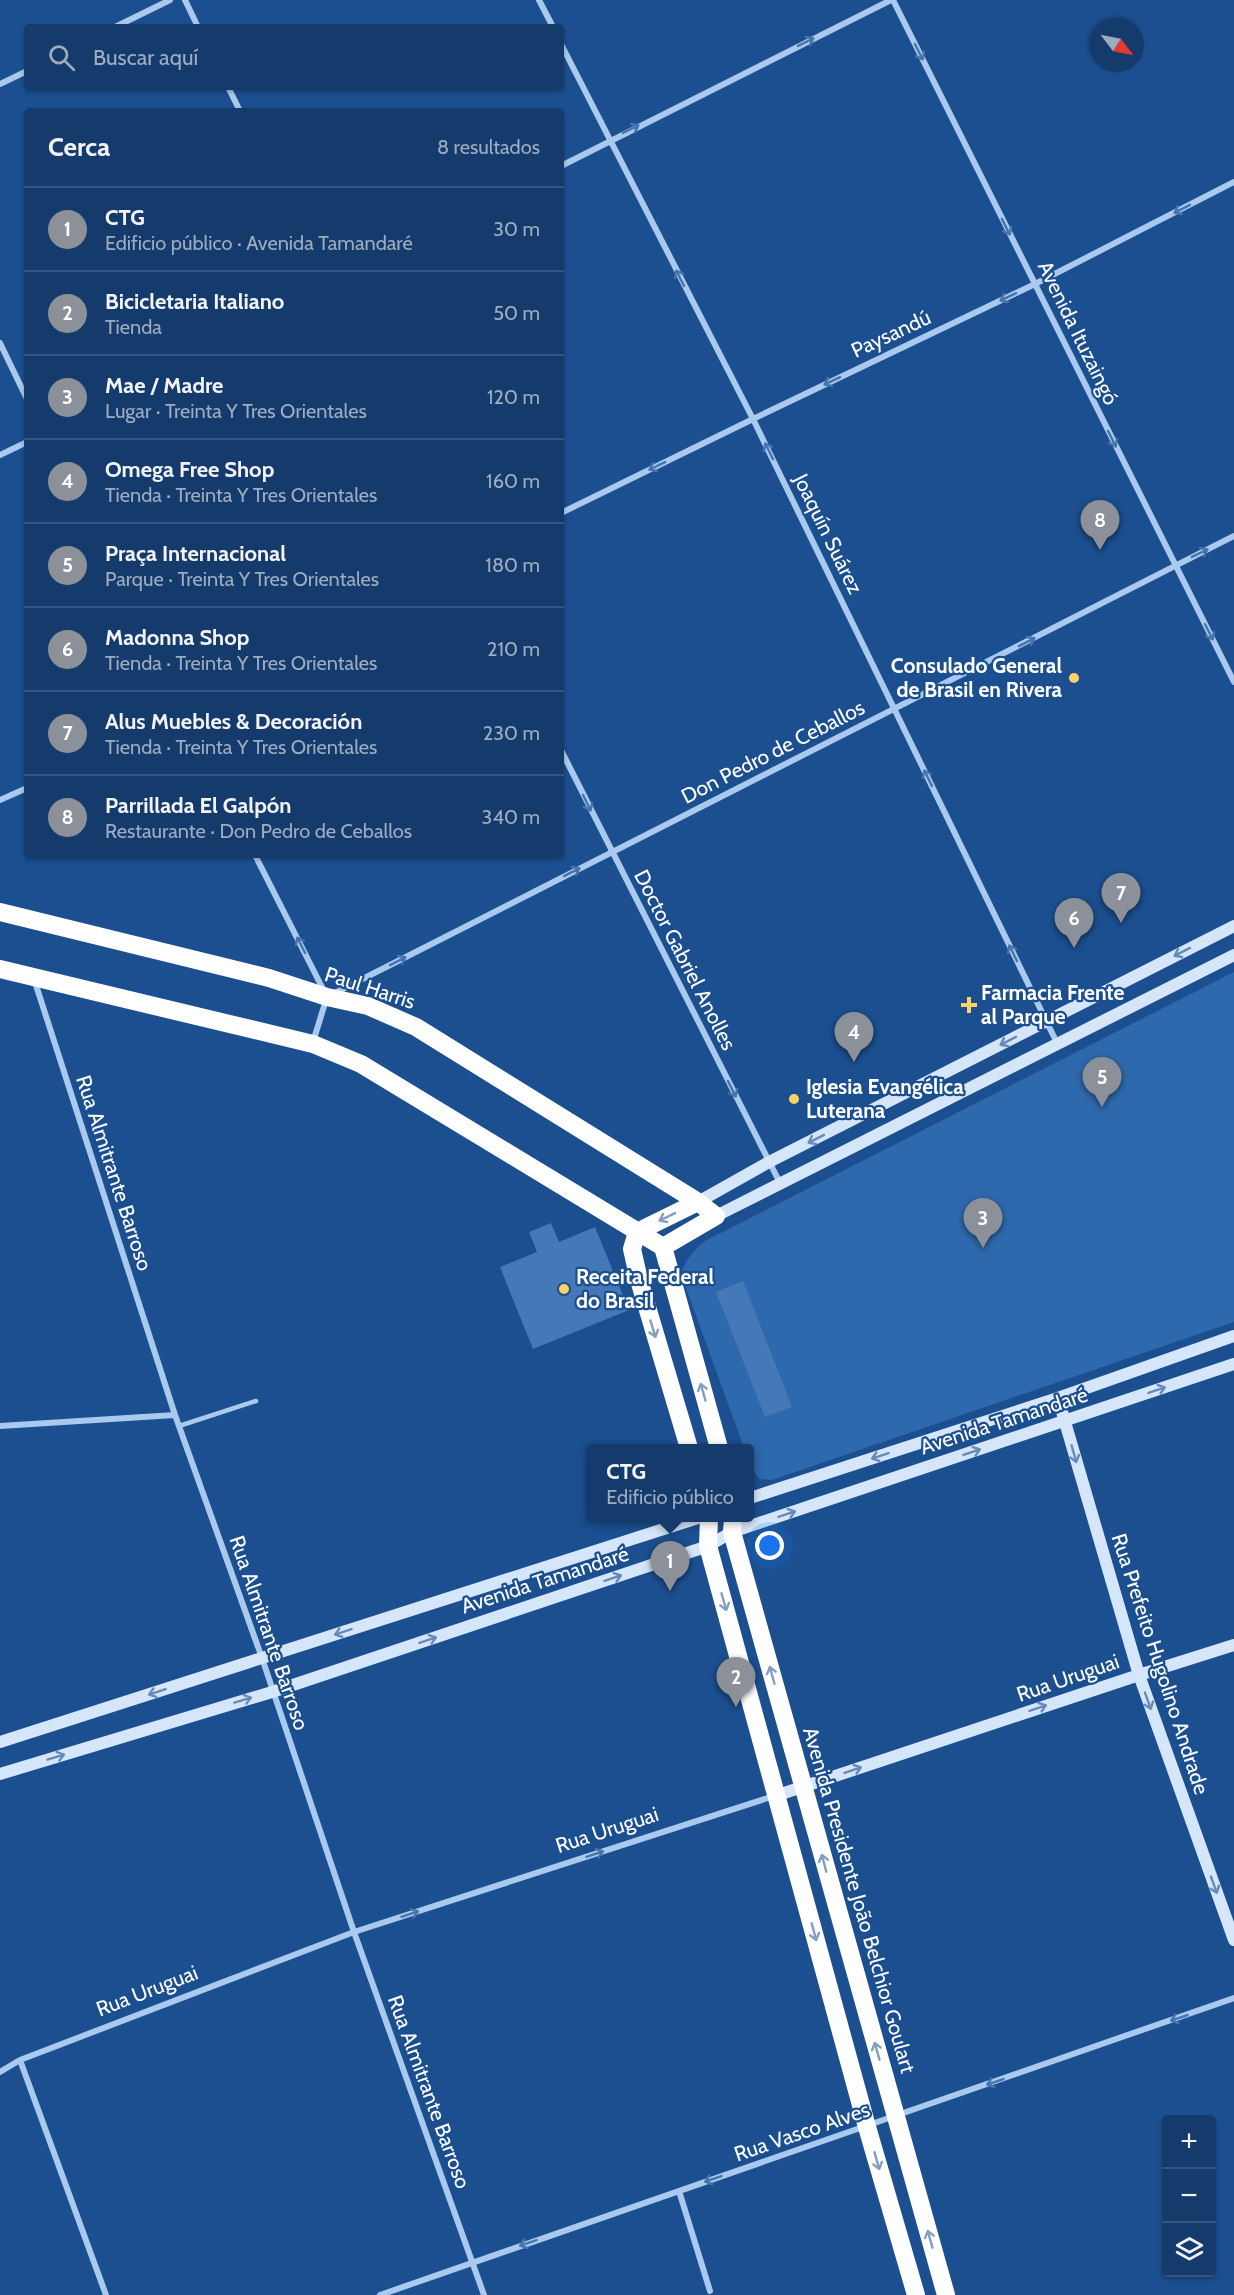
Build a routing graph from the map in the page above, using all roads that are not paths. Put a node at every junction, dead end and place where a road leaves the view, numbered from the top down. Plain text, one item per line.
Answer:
1 (170, 0) edge
2 (185, 0) edge
3 (539, 0) edge
4 (892, 0) edge
5 (121, 24) edge
6 (197, 24) edge
7 (551, 24) edge
8 (564, 50) edge
9 (24, 72) edge
10 (0, 84) edge
11 (230, 90) edge
12 (238, 108) edge
13 (609, 140) junction
14 (564, 164) edge
15 (1234, 182) edge
16 (1035, 284) junction
17 (0, 343) edge
18 (24, 393) edge
19 (753, 418) junction
20 (24, 443) edge
21 (0, 455) edge
22 (564, 512) edge
23 (1234, 536) edge
24 (1175, 565) junction
25 (1234, 682) edge
26 (895, 710) junction
27 (564, 756) edge
28 (24, 789) edge
29 (0, 800) edge
30 (611, 852) junction
31 (257, 858) edge
32 (0, 912) edge
33 (1234, 926) edge
34 (1234, 955) edge
35 (0, 969) edge
36 (34, 979) junction
37 (327, 997) junction
38 (1047, 1022) junction
39 (1057, 1043) junction
40 (313, 1044) junction
41 (769, 1162) junction
42 (781, 1184) junction
43 (698, 1202) junction
44 (716, 1216) junction
45 (637, 1232) junction
46 (663, 1247) junction
47 (1234, 1336) edge
48 (1234, 1364) edge
49 (1058, 1398) junction
50 (256, 1401) dead end
51 (175, 1415) junction
52 (1064, 1422) junction
53 (0, 1426) edge
54 (178, 1426) junction
55 (688, 1444) edge
56 (718, 1444) edge
57 (754, 1497) edge
58 (754, 1518) edge
59 (686, 1522) edge
60 (709, 1522) edge
61 (733, 1525) edge
62 (708, 1546) junction
63 (1234, 1645) edge
64 (262, 1658) junction
65 (1139, 1675) junction
66 (272, 1692) junction
67 (0, 1742) edge
68 (0, 1774) edge
69 (804, 1787) junction
70 (778, 1795) junction
71 (354, 1932) junction
72 (1234, 1940) edge
73 (1234, 1998) edge
74 (20, 2060) junction
75 (0, 2072) edge
76 (896, 2117) junction
77 (867, 2127) junction
78 (679, 2191) junction
79 (472, 2262) junction
80 (710, 2291) dead end
81 (106, 2295) edge
82 (380, 2295) edge
83 (484, 2295) edge
84 (916, 2295) edge
85 (946, 2295) edge

1 - 5 street
2 - 6 street
3 - 7 street
13 -> 4 street
4 -> 16 street, Avenida Ituzaingó
8 - 13 street, Joaquín Suárez
9 - 10 street
11 - 12 street
13 - 14 street
19 -> 13 street, Joaquín Suárez
15 -> 16 street, Paysandú
16 -> 19 street, Paysandú
16 -> 24 street, Avenida Ituzaingó
17 - 18 street
19 -> 22 street, Paysandú
26 -> 19 street, Joaquín Suárez
20 - 21 street
24 -> 23 street, Don Pedro de Ceballos
24 -> 25 street, Avenida Ituzaingó
26 -> 24 street, Don Pedro de Ceballos
26 - 30 street, Don Pedro de Ceballos
38 -> 26 street, Joaquín Suárez
27 -> 30 street, Doctor Gabriel Anolles
28 - 29 street
37 -> 30 street, Don Pedro de Ceballos
30 -> 41 street, Doctor Gabriel Anolles
37 -> 31 street
32 - 37 highway, Paul Harris
33 -> 38 street
34 - 39 street
35 - 36 highway
36 - 40 highway
36 - 51 street, Rua Almitrante Barroso
37 - 40 street
37 - 43 highway, Paul Harris
38 - 39 street, Joaquín Suárez
38 -> 41 street
39 - 42 street
40 - 45 highway
41 - 42 street, Doctor Gabriel Anolles
41 - 43 street
42 - 44 street
43 - 44 highway, Paul Harris
43 -> 45 highway
44 - 46 highway
45 - 46 highway
45 -> 55 highway
56 -> 46 highway
47 - 49 street, Avenida Tamandaré
52 -> 48 street, Avenida Tamandaré
49 - 52 street, Rua Prefeito Hugolino Andrade
49 -> 57 street, Avenida Tamandaré
50 - 54 lane
51 - 53 street
51 - 54 street, Rua Almitrante Barroso
58 -> 52 street, Avenida Tamandaré
52 -> 65 street, Rua Prefeito Hugolino Andrade
54 - 64 street, Rua Almitrante Barroso
59 -> 64 street, Avenida Tamandaré
60 - 62 highway
61 - 62 street, Avenida Tamandaré
69 -> 61 highway, Avenida Presidente João Belchior Goulart
66 -> 62 street, Avenida Tamandaré
62 -> 70 highway
63 - 65 street, Rua Uruguai
64 - 66 street, Rua Almitrante Barroso
64 -> 67 street, Avenida Tamandaré
69 -> 65 street, Rua Uruguai
65 -> 72 street, Rua Prefeito Hugolino Andrade
68 -> 66 street, Avenida Tamandaré
66 - 71 street, Rua Almitrante Barroso
69 - 70 street, Rua Uruguai
76 -> 69 highway, Avenida Presidente João Belchior Goulart
71 -> 70 street, Rua Uruguai
70 -> 77 highway
71 - 74 street, Rua Uruguai
71 - 79 street, Rua Almitrante Barroso
73 -> 76 street, Rua Vasco Alves
74 - 75 street, Rua Uruguai
74 - 81 street
76 - 77 street, Rua Vasco Alves
85 -> 76 highway, Avenida Presidente João Belchior Goulart
77 -> 78 street, Rua Vasco Alves
77 -> 84 highway
78 -> 79 street, Rua Vasco Alves
78 - 80 street
79 - 82 street, Rua Vasco Alves
79 - 83 street, Rua Almitrante Barroso

